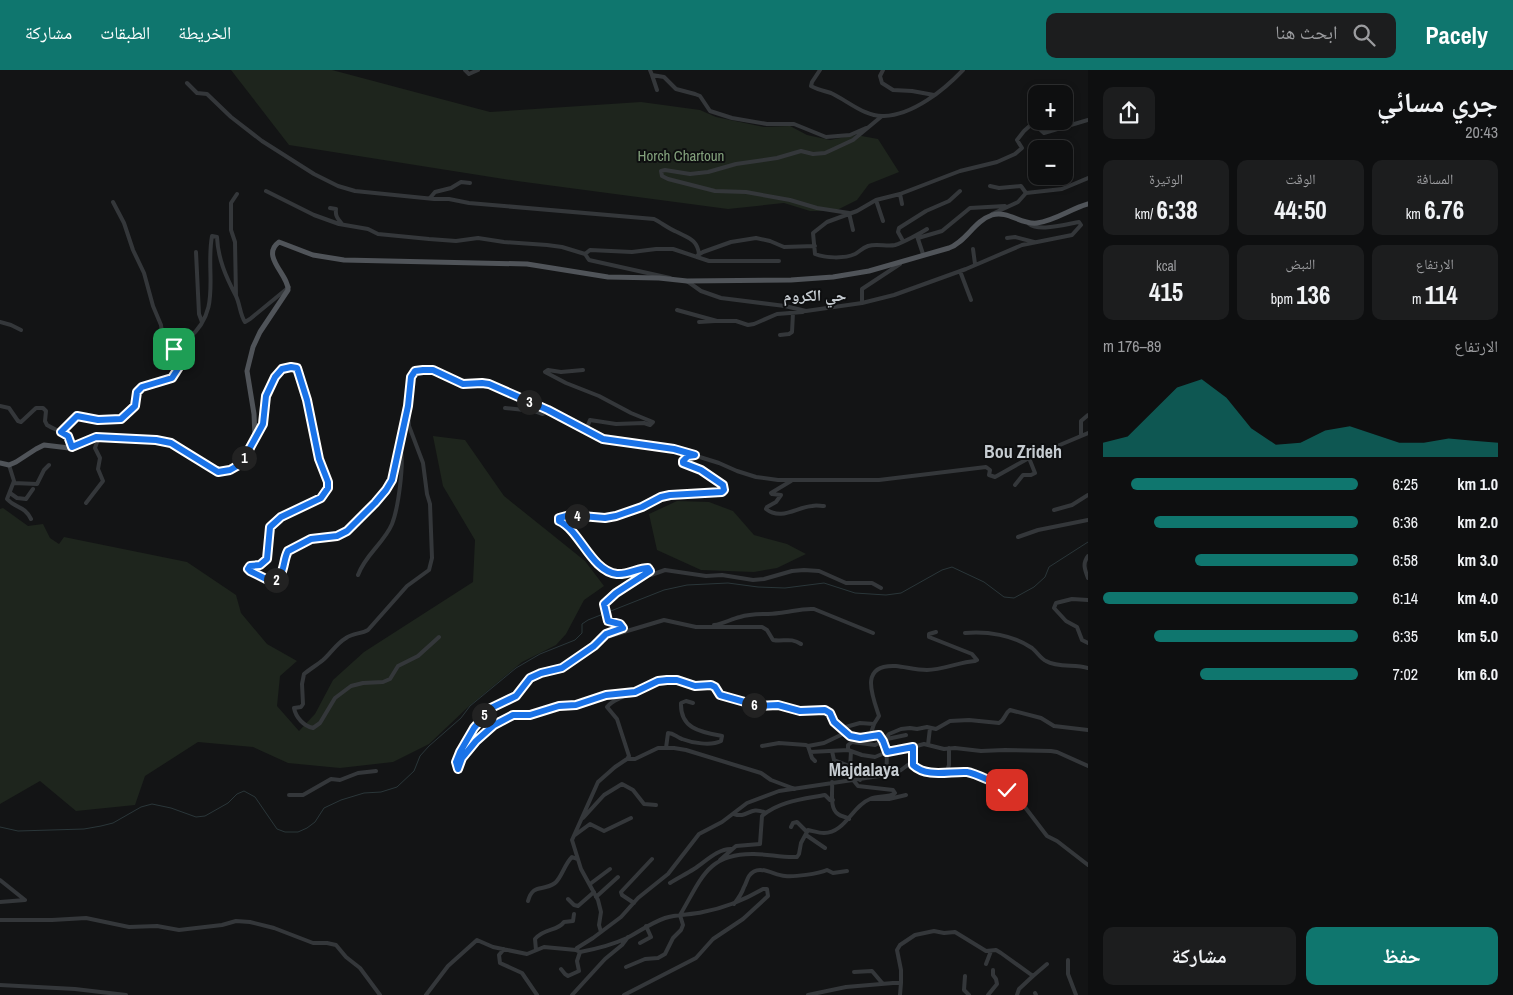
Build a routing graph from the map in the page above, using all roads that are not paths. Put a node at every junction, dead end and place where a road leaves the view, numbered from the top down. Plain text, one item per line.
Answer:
1 (465, 70) edge
2 (478, 70) edge
3 (650, 70) edge
4 (820, 70) edge
5 (883, 70) edge
6 (963, 70) edge
7 (652, 75) junction
8 (187, 83) dead end
9 (657, 90) dead end
10 (934, 95) junction
11 (882, 116) junction
12 (1088, 120) edge
13 (872, 125) junction
14 (1088, 178) edge
15 (470, 183) dead end
16 (990, 186) dead end
17 (266, 191) dead end
18 (960, 191) dead end
19 (1026, 193) junction
20 (237, 194) dead end
21 (900, 194) junction
22 (430, 198) junction
23 (876, 200) junction
24 (113, 202) dead end
25 (902, 204) dead end
26 (1088, 204) edge
27 (1007, 206) junction
28 (330, 208) dead end
29 (849, 213) junction
30 (992, 215) junction
31 (883, 221) dead end
32 (342, 224) junction
33 (1029, 224) junction
34 (927, 229) dead end
35 (853, 230) dead end
36 (918, 237) junction
37 (1007, 238) dead end
38 (903, 241) junction
39 (1035, 243) junction
40 (815, 246) junction
41 (973, 249) dead end
42 (196, 252) dead end
43 (585, 254) junction
44 (923, 254) junction
45 (698, 255) junction
46 (904, 260) junction
47 (778, 261) dead end
48 (975, 264) junction
49 (960, 271) junction
50 (675, 279) junction
51 (687, 281) junction
52 (289, 287) junction
53 (236, 296) junction
54 (970, 300) dead end
55 (862, 303) junction
56 (677, 310) dead end
57 (806, 311) junction
58 (793, 313) junction
59 (717, 321) junction
60 (0, 322) edge
61 (202, 322) junction
62 (699, 322) dead end
63 (22, 330) dead end
64 (780, 335) dead end
65 (184, 343) junction
66 (583, 370) dead end
67 (0, 406) edge
68 (408, 406) junction
69 (505, 408) dead end
70 (551, 411) junction
71 (1088, 415) edge
72 (586, 430) junction
73 (61, 432) junction
74 (1088, 433) edge
75 (1081, 436) junction
76 (96, 437) junction
77 (255, 437) junction
78 (72, 447) junction
79 (400, 447) junction
80 (695, 455) junction
81 (1029, 458) junction
82 (0, 463) edge
83 (9, 464) junction
84 (49, 465) dead end
85 (793, 480) junction
86 (14, 483) junction
87 (1015, 485) dead end
88 (33, 489) dead end
89 (10, 493) junction
90 (1088, 495) edge
91 (86, 503) dead end
92 (824, 506) dead end
93 (1054, 510) dead end
94 (31, 519) dead end
95 (1088, 520) edge
96 (1018, 537) dead end
97 (1088, 556) edge
98 (358, 575) dead end
99 (644, 575) junction
100 (1088, 578) edge
101 (881, 588) dead end
102 (1088, 600) edge
103 (707, 627) junction
104 (936, 632) dead end
105 (873, 633) dead end
106 (965, 633) dead end
107 (439, 637) dead end
108 (598, 642) junction
109 (1088, 643) edge
110 (801, 644) dead end
111 (1088, 668) edge
112 (628, 692) junction
113 (693, 703) dead end
114 (874, 724) junction
115 (842, 728) junction
116 (930, 728) junction
117 (1088, 730) edge
118 (845, 733) junction
119 (906, 734) dead end
120 (870, 736) junction
121 (883, 741) junction
122 (875, 745) junction
123 (928, 745) junction
124 (762, 746) dead end
125 (808, 746) junction
126 (913, 747) junction
127 (666, 748) junction
128 (950, 748) junction
129 (832, 751) junction
130 (849, 751) junction
131 (810, 752) junction
132 (887, 752) junction
133 (878, 756) junction
134 (627, 759) junction
135 (815, 761) dead end
136 (912, 762) junction
137 (849, 766) junction
138 (1088, 766) edge
139 (376, 771) dead end
140 (946, 774) junction
141 (886, 775) junction
142 (857, 780) junction
143 (832, 782) junction
144 (795, 788) junction
145 (289, 795) dead end
146 (906, 795) dead end
147 (869, 799) junction
148 (833, 800) junction
149 (656, 805) dead end
150 (766, 813) junction
151 (734, 814) junction
152 (631, 818) dead end
153 (849, 818) junction
154 (581, 819) junction
155 (791, 827) dead end
156 (807, 833) junction
157 (573, 836) junction
158 (825, 848) dead end
159 (732, 849) junction
160 (577, 859) junction
161 (652, 860) dead end
162 (720, 860) junction
163 (1088, 865) edge
164 (610, 870) dead end
165 (846, 871) dead end
166 (618, 877) dead end
167 (0, 880) edge
168 (670, 883) dead end
169 (590, 884) junction
170 (595, 895) junction
171 (568, 899) dead end
172 (528, 901) dead end
173 (0, 902) edge
174 (634, 903) junction
175 (734, 904) junction
176 (574, 914) dead end
177 (680, 915) junction
178 (0, 920) edge
179 (646, 926) junction
180 (601, 932) junction
181 (628, 937) junction
182 (640, 944) dead end
183 (504, 949) junction
184 (536, 950) junction
185 (578, 951) junction
186 (991, 951) junction
187 (1068, 960) dead end
188 (986, 964) dead end
189 (1047, 964) dead end
190 (626, 967) dead end
191 (562, 969) dead end
192 (993, 970) dead end
193 (854, 972) dead end
194 (965, 976) dead end
195 (1033, 976) junction
196 (901, 983) junction
197 (883, 984) junction
198 (0, 985) edge
199 (126, 995) edge
200 (380, 995) edge
201 (426, 995) edge
202 (536, 995) edge
203 (572, 995) edge
204 (624, 995) edge
205 (808, 995) edge
206 (900, 995) edge
207 (969, 995) edge
208 (988, 995) edge
209 (1017, 995) edge
210 (1076, 995) edge

1 - 2 street
3 - 7 street
4 - 11 street
5 - 10 street
6 - 10 street
7 - 9 street
7 - 13 street
8 - 22 street
10 - 11 street
11 - 13 street
12 - 21 street
13 - 29 street
14 - 19 street
15 - 22 street
16 - 19 street
17 - 32 street
18 - 38 street
19 - 27 street
20 - 53 street
21 - 23 street
21 - 25 street
22 - 45 street
23 - 29 street
23 - 31 street
24 - 65 street
26 - 33 main road
27 - 30 street
27 - 36 street
28 - 32 street
29 - 35 street
29 - 40 street
30 - 33 main road
30 - 44 main road
32 - 43 street
33 - 39 street
34 - 36 street
36 - 38 street
36 - 44 street
37 - 39 street
38 - 40 street
39 - 48 street
40 - 45 street
41 - 48 street
42 - 61 street
43 - 45 street
43 - 50 street
44 - 46 main road
45 - 47 street
46 - 51 main road
46 - 55 street
48 - 49 street
49 - 54 street
49 - 55 street
50 - 51 main road
50 - 52 main road
51 - 57 street
52 - 53 street
52 - 77 main road
53 - 61 street
55 - 57 street
56 - 59 street
57 - 58 street
58 - 59 street
58 - 64 street
59 - 62 street
60 - 63 street
61 - 65 street
65 - 73 street
66 - 72 street
67 - 73 street
68 - 70 street
68 - 79 street
68 - 107 street
69 - 70 street
70 - 72 street
71 - 75 street
72 - 80 street
73 - 78 street
74 - 75 street
75 - 81 street
76 - 77 main road
76 - 78 main road
76 - 91 street
77 - 79 street
78 - 83 main road
79 - 98 street
80 - 85 street
80 - 99 street
81 - 85 street
81 - 87 street
82 - 83 main road
83 - 86 street
84 - 86 street
85 - 92 street
86 - 89 street
88 - 89 street
89 - 94 street
90 - 93 street
95 - 96 street
97 - 100 street
99 - 101 street
99 - 108 street
102 - 109 street
103 - 105 street
103 - 108 street
103 - 110 street
104 - 114 street
106 - 111 street
108 - 112 street
112 - 115 street
112 - 134 street
113 - 127 street
114 - 115 street
114 - 120 street
115 - 118 street
116 - 117 street
116 - 121 street
116 - 123 street
118 - 120 street
118 - 125 street
119 - 121 street
120 - 121 street
121 - 122 street
121 - 132 street
122 - 130 street
122 - 133 street
123 - 126 street
123 - 128 street
124 - 125 street
125 - 131 street
126 - 132 street
126 - 136 street
127 - 134 street
127 - 144 street
128 - 138 street
128 - 140 street
129 - 130 street
129 - 131 street
129 - 137 street
130 - 133 street
130 - 137 street
131 - 135 street
132 - 133 street
132 - 141 street
134 - 154 street
136 - 140 street
136 - 141 street
137 - 142 street
139 - 145 street
140 - 163 street
141 - 142 street
142 - 143 street
142 - 147 street
143 - 144 street
143 - 148 street
144 - 151 street
146 - 147 street
147 - 153 street
148 - 150 street
148 - 153 street
149 - 154 street
150 - 151 street
150 - 159 street
151 - 174 street
152 - 157 street
153 - 156 street
154 - 157 street
155 - 156 street
156 - 158 street
156 - 162 street
157 - 160 street
159 - 162 street
159 - 168 street
160 - 169 street
160 - 172 street
161 - 174 street
162 - 177 street
164 - 169 street
165 - 175 street
166 - 170 street
167 - 173 street
169 - 170 street
170 - 171 street
170 - 180 street
174 - 180 street
175 - 177 street
175 - 204 street
176 - 184 street
177 - 179 street
177 - 190 street
178 - 200 street
179 - 181 street
179 - 182 street
180 - 185 street
181 - 185 street
181 - 203 street
183 - 184 street
183 - 201 street
183 - 202 street
184 - 185 street
185 - 191 street
186 - 188 street
186 - 195 street
186 - 196 street
187 - 210 street
189 - 195 street
192 - 208 street
193 - 197 street
194 - 207 street
195 - 209 street
196 - 197 street
196 - 206 street
197 - 205 street
198 - 199 street

